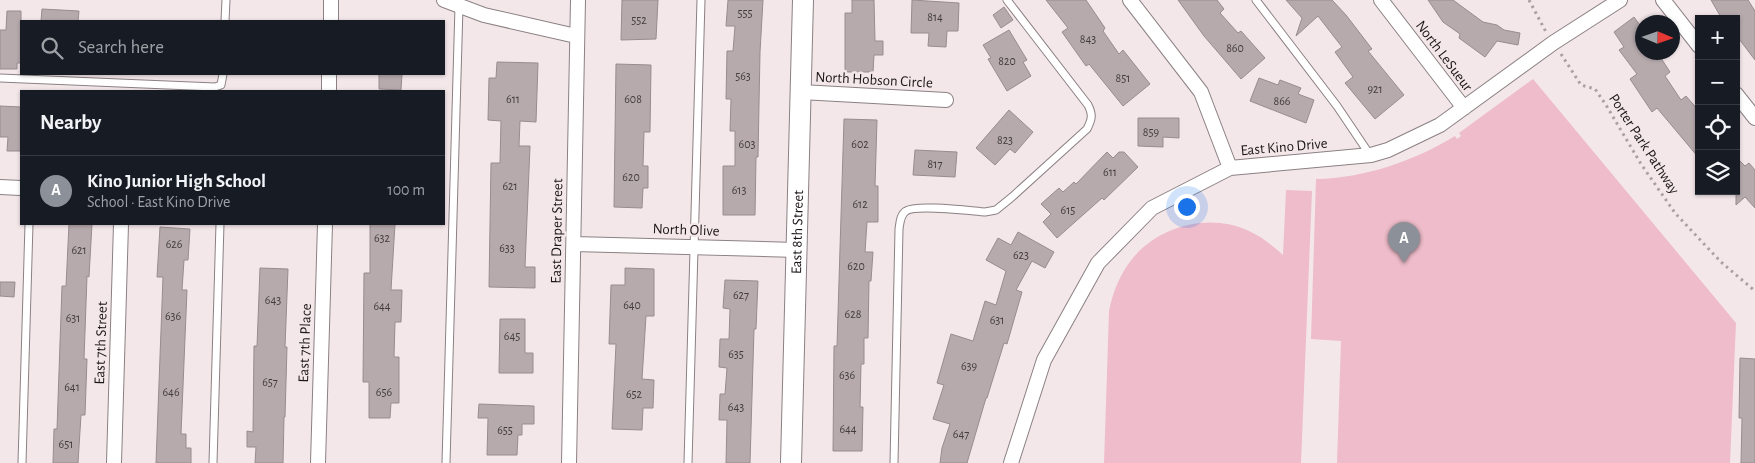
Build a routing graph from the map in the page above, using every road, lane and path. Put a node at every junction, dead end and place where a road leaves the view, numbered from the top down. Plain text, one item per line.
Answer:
1 (226, 0) edge
2 (331, 0) edge
3 (444, 0) edge
4 (578, 0) edge
5 (701, 0) edge
6 (803, 0) edge
7 (1006, 0) edge
8 (1130, 0) edge
9 (1256, 0) edge
10 (1381, 0) edge
11 (1529, 0) edge
12 (1620, 0) edge
13 (1663, 0) edge
14 (459, 6) junction
15 (225, 20) edge
16 (331, 20) edge
17 (576, 36) junction
18 (1695, 41) edge
19 (1553, 42) junction
20 (223, 75) edge
21 (329, 75) edge
22 (0, 78) edge
23 (221, 88) edge
24 (329, 90) edge
25 (801, 92) junction
26 (1740, 99) edge
27 (946, 100) dead end
28 (1464, 108) junction
29 (1755, 118) edge
30 (1371, 155) junction
31 (1230, 168) junction
32 (0, 187) edge
33 (20, 188) edge
34 (29, 225) edge
35 (121, 225) edge
36 (220, 225) edge
37 (325, 225) edge
38 (574, 244) junction
39 (694, 247) junction
40 (797, 250) junction
41 (1755, 291) edge
42 (22, 463) edge
43 (114, 463) edge
44 (213, 463) edge
45 (318, 463) edge
46 (446, 463) edge
47 (569, 463) edge
48 (688, 463) edge
49 (791, 463) edge
50 (894, 463) edge
51 (1011, 463) edge

1 - 15 lane
2 - 16 street
3 - 14 street
4 - 17 street, East Draper Street
5 - 39 lane
6 - 25 street, East 8th Street
7 - 50 lane
8 - 31 street
9 - 30 lane
10 - 28 street, North LeSueur
11 - 19 path, Porter Park Pathway
12 - 19 street, East Kino Drive
13 - 18 street
14 - 17 street
14 - 46 lane
17 - 38 street, East Draper Street
19 - 28 street, East Kino Drive
19 - 41 path, Porter Park Pathway
20 - 23 lane
21 - 24 street
22 - 23 lane
25 - 27 street, North Hobson Circle
25 - 40 street, East 8th Street
26 - 29 street
28 - 30 street, East Kino Drive
30 - 31 street, East Kino Drive
31 - 51 street, East Kino Drive
32 - 33 street
34 - 42 lane
35 - 43 street, East 7th Street
36 - 44 lane
37 - 45 street, East 7th Place
38 - 39 street, North Olive
38 - 47 street, East Draper Street
39 - 40 street, North Olive
39 - 48 lane
40 - 49 street, East 8th Street

